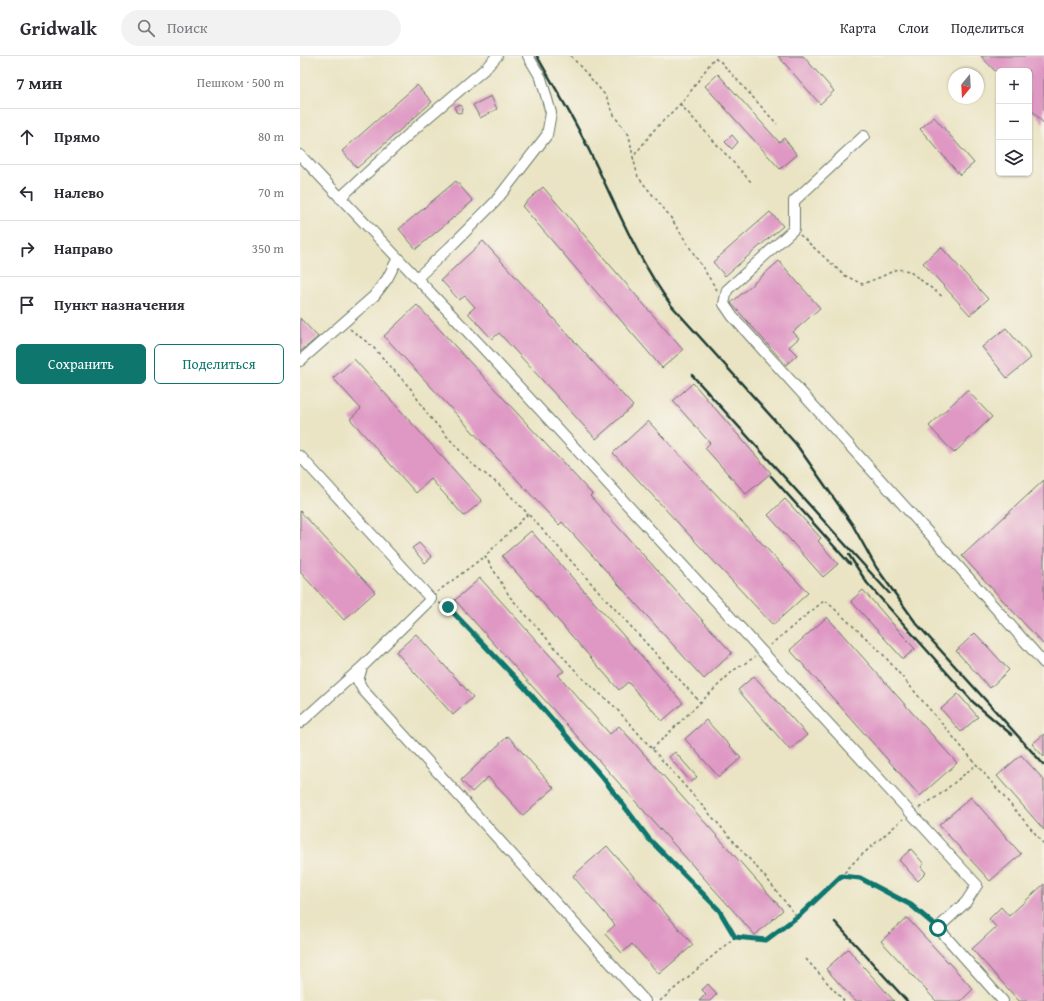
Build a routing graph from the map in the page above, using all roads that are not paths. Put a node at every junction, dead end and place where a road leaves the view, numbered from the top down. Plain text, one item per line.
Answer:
1 (497, 56) edge
2 (528, 56) edge
3 (864, 136) dead end
4 (300, 155) edge
5 (340, 198) junction
6 (398, 258) junction
7 (417, 278) junction
8 (300, 361) edge
9 (300, 456) edge
10 (1044, 663) edge
11 (362, 667) junction
12 (300, 723) edge
13 (646, 1001) edge
14 (1003, 1001) edge

1 - 5 lane
2 - 7 lane
3 - 10 lane
4 - 5 lane
5 - 6 lane
6 - 7 lane
6 - 8 lane
7 - 14 lane
9 - 11 lane
11 - 12 lane
11 - 13 lane

